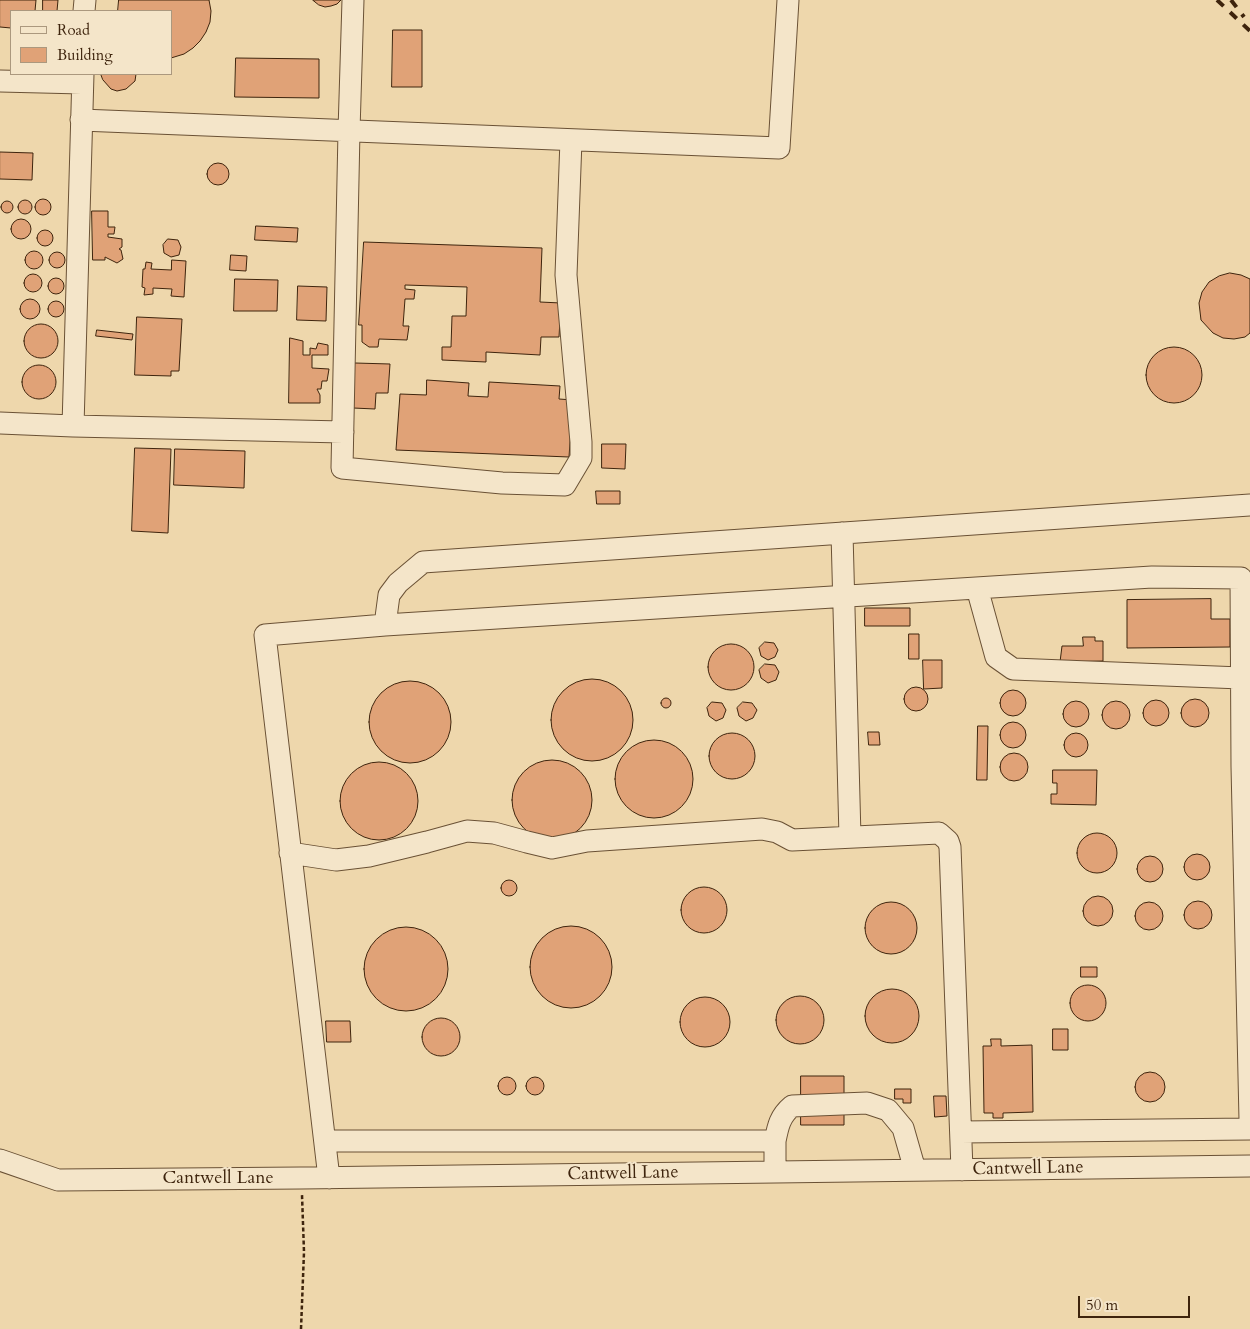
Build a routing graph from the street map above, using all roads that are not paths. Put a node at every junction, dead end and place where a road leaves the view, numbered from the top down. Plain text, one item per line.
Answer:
1 (353, 0) edge
2 (788, 0) edge
3 (82, 79) edge
4 (0, 82) edge
5 (81, 120) junction
6 (349, 131) junction
7 (571, 140) junction
8 (0, 423) edge
9 (74, 426) junction
10 (343, 432) junction
11 (1250, 505) edge
12 (842, 533) junction
13 (1246, 578) edge
14 (977, 588) junction
15 (844, 596) junction
16 (385, 625) junction
17 (1241, 678) junction
18 (1246, 766) edge
19 (850, 837) junction
20 (290, 852) junction
21 (1248, 967) edge
22 (1250, 1120) edge
23 (1250, 1129) edge
24 (961, 1132) junction
25 (324, 1141) junction
26 (775, 1142) junction
27 (0, 1160) edge
28 (1250, 1166) edge
29 (914, 1170) junction
30 (962, 1170) junction
31 (775, 1172) junction
32 (329, 1178) junction

1 - 6 street
2 - 7 street
3 - 4 street
3 - 5 street
5 - 6 street
5 - 9 street
6 - 7 street
6 - 10 street
7 - 10 street
8 - 9 street
9 - 10 street
11 - 12 street
12 - 15 street
12 - 16 street
13 - 14 street
13 - 17 street
14 - 15 street
14 - 17 street
15 - 16 street
15 - 19 street
16 - 20 street
17 - 18 street
18 - 21 street
19 - 20 street
19 - 24 street
20 - 25 street
21 - 22 street
23 - 24 street
24 - 30 street
25 - 26 street
25 - 32 street
26 - 29 street
26 - 31 street
27 - 32 street, Cantwell Lane
28 - 30 street, Cantwell Lane
29 - 30 street, Cantwell Lane
29 - 31 street, Cantwell Lane
31 - 32 street, Cantwell Lane

